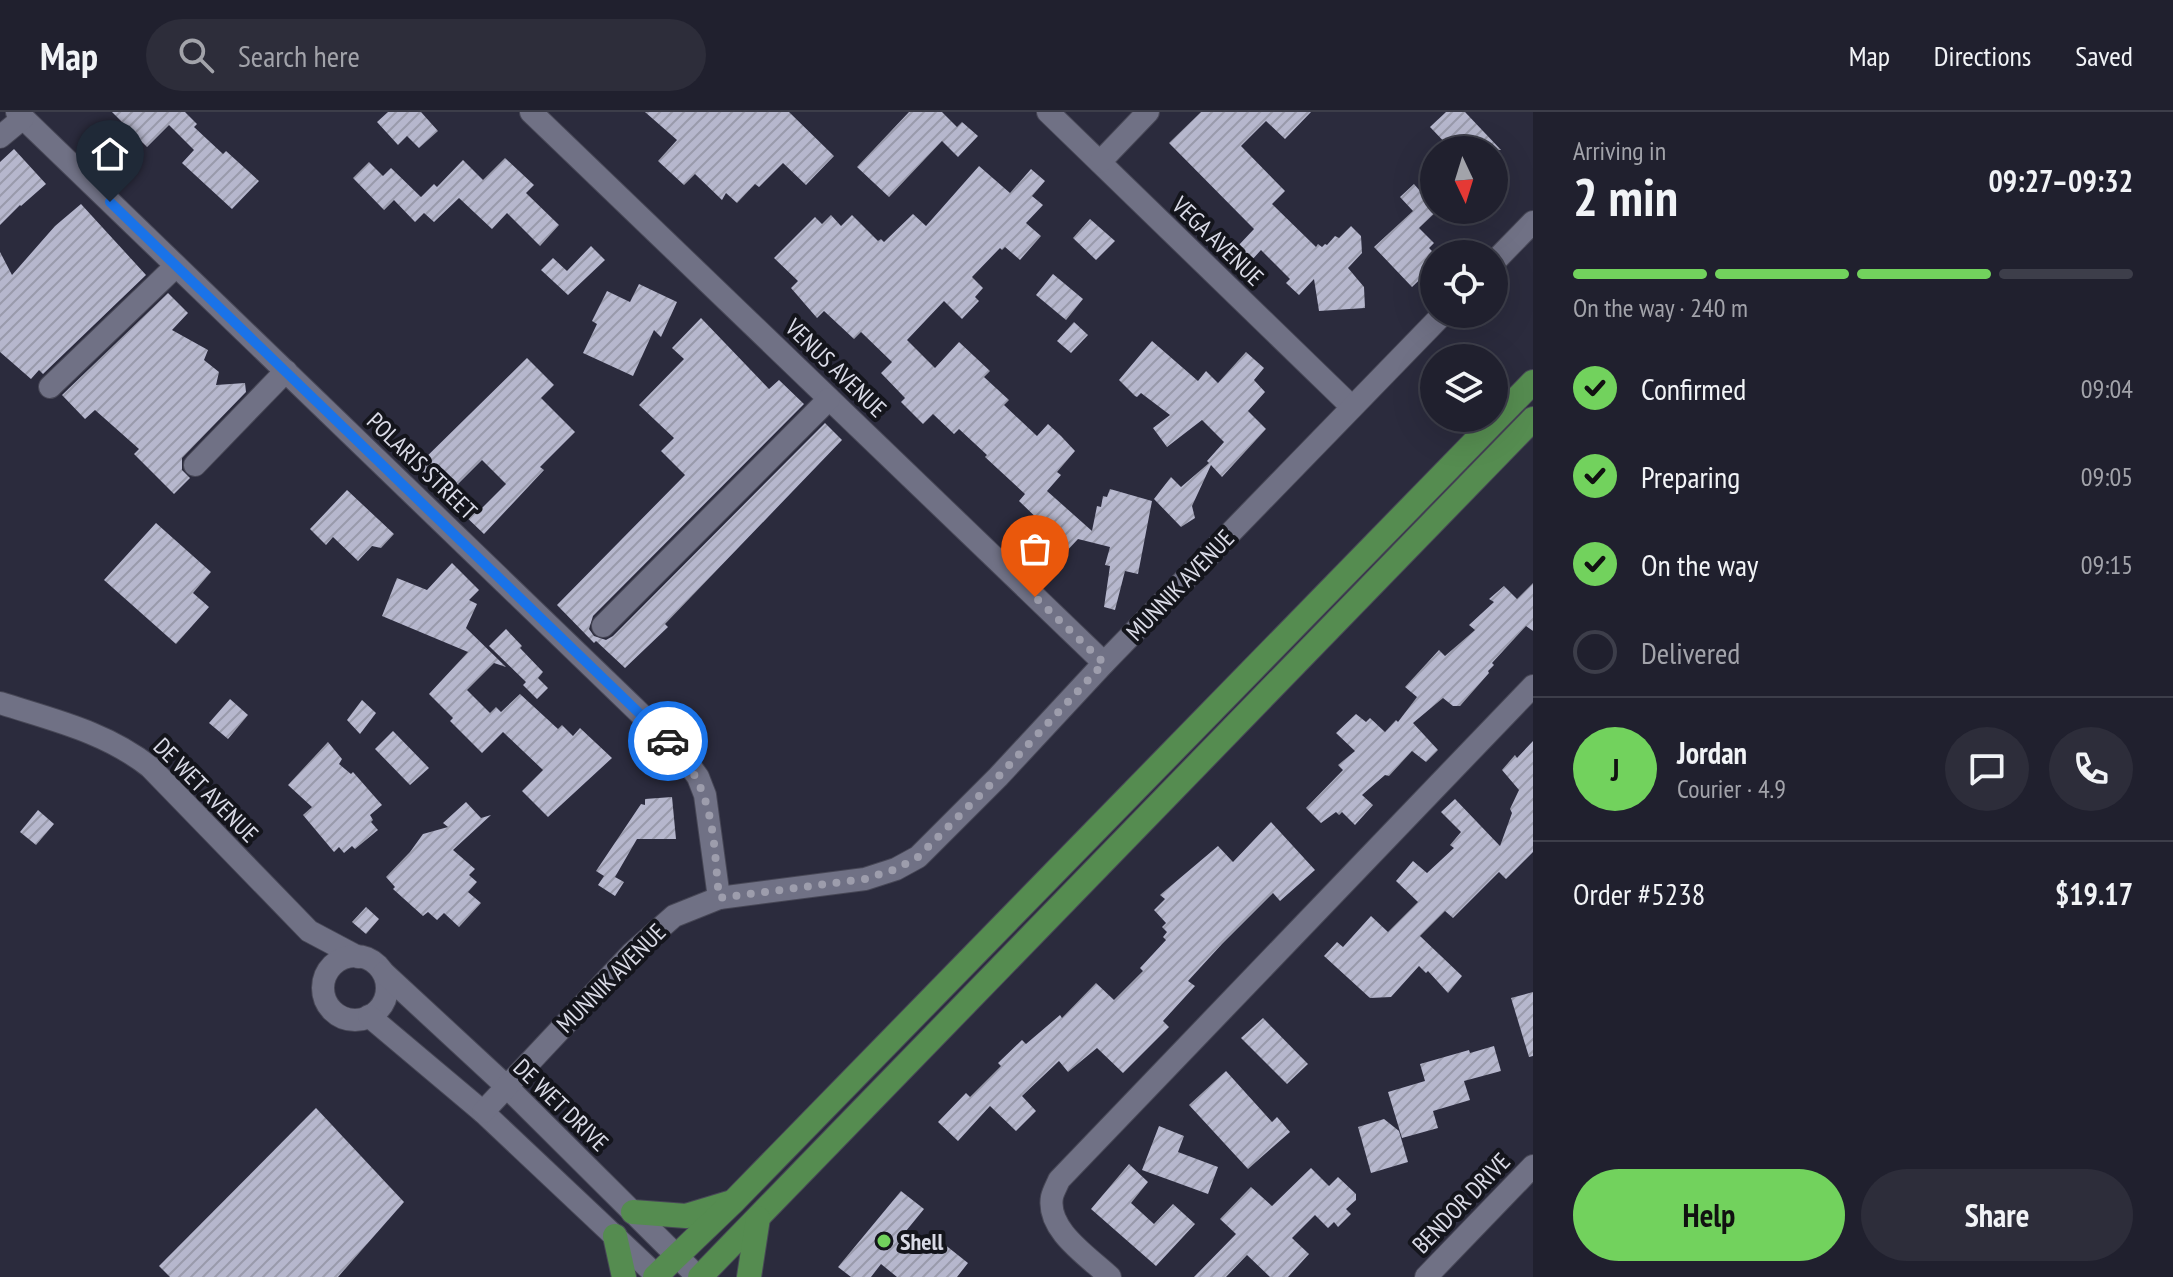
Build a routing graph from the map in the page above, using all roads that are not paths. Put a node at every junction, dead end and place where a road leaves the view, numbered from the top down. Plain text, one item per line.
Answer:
1 (531, 112) edge
2 (1048, 112) edge
3 (1148, 112) edge
4 (20, 115) edge
5 (0, 137) edge
6 (1100, 162) junction
7 (1533, 222) edge
8 (1508, 248) edge
9 (176, 266) junction
10 (1429, 328) edge
11 (286, 371) junction
12 (1533, 382) edge
13 (50, 387) dead end
14 (829, 399) junction
15 (1352, 407) junction
16 (1533, 419) edge
17 (195, 465) dead end
18 (589, 639) junction
19 (1104, 663) junction
20 (1533, 686) edge
21 (0, 703) edge
22 (719, 898) junction
23 (309, 931) junction
24 (358, 957) junction
25 (384, 973) junction
26 (326, 977) junction
27 (369, 1016) junction
28 (506, 1086) junction
29 (483, 1112) junction
30 (1533, 1166) edge
31 (733, 1202) junction
32 (633, 1212) junction
33 (758, 1218) junction
34 (615, 1236) junction
35 (677, 1257) junction
36 (656, 1276) edge
37 (624, 1277) edge
38 (699, 1277) edge
39 (749, 1277) edge
40 (1110, 1277) edge
41 (1426, 1277) edge

1 - 14 street, VENUS AVENUE
2 - 6 street, VEGA AVENUE
3 - 6 street
4 - 5 street
4 - 9 street, POLARIS STREET
6 - 15 street, VEGA AVENUE
7 - 8 street
9 - 11 street, POLARIS STREET
9 - 13 street
10 - 15 street, MUNNIK AVENUE
11 - 17 street
11 - 18 street, POLARIS STREET
12 - 31 main road
14 - 18 street
14 - 19 street, VENUS AVENUE
15 - 19 street, MUNNIK AVENUE
16 - 33 main road
18 - 22 street, POLARIS STREET
19 - 22 street, MUNNIK AVENUE
20 - 40 street
21 - 23 street, DE WET AVENUE
22 - 28 street, MUNNIK AVENUE
23 - 24 street, DE WET AVENUE
23 - 26 street, DE WET AVENUE
24 - 25 street
24 - 26 street
25 - 27 street
25 - 28 street, DE WET DRIVE
26 - 27 street
27 - 29 street
28 - 29 street, MUNNIK AVENUE
28 - 32 street, DE WET DRIVE
29 - 34 street
30 - 41 street, BENDOR DRIVE
31 - 32 main road
31 - 35 main road
32 - 35 street, DE WET DRIVE
33 - 38 main road
33 - 39 main road
34 - 36 street
34 - 37 main road
35 - 36 main road
35 - 38 street, DE WET DRIVE

